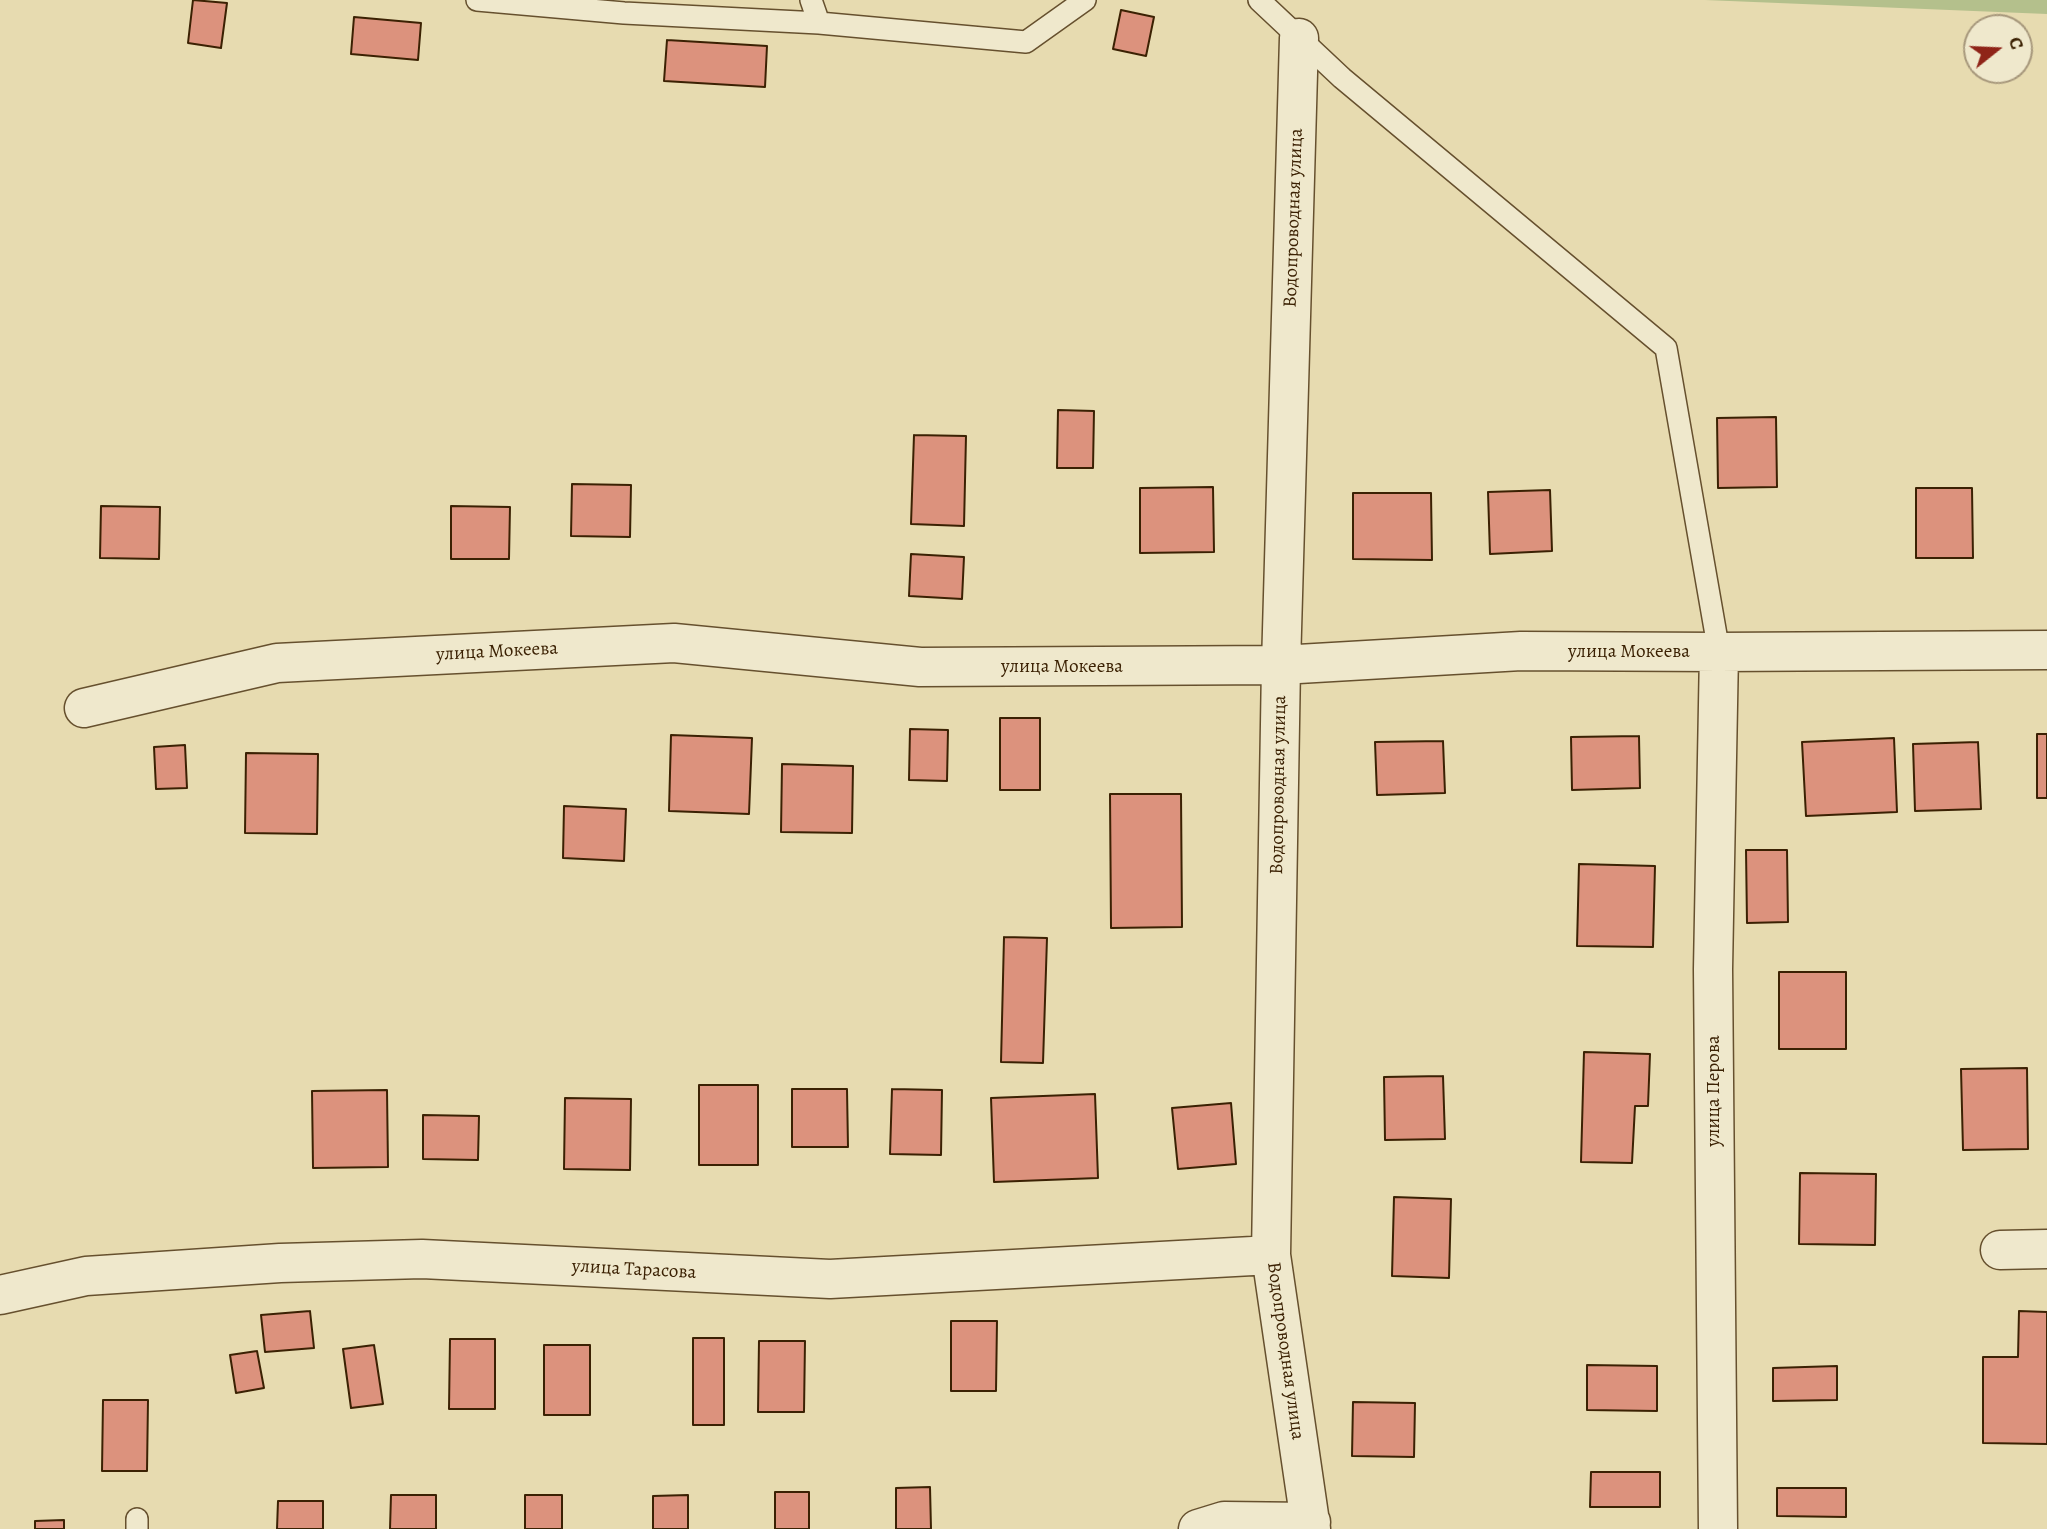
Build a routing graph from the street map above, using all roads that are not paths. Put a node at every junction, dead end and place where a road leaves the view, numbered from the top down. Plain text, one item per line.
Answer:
1 (477, 0) edge
2 (811, 0) edge
3 (1085, 0) edge
4 (1259, 0) edge
5 (620, 6) edge
6 (819, 23) junction
7 (1299, 38) junction
8 (2047, 650) edge
9 (1719, 652) junction
10 (1281, 666) junction
11 (84, 708) dead end
12 (2047, 1249) edge
13 (2000, 1250) dead end
14 (1270, 1255) junction
15 (0, 1295) edge
16 (1311, 1526) edge
17 (1198, 1529) edge
18 (1718, 1529) edge

1 - 5 lane
2 - 6 lane
3 - 6 lane
4 - 7 lane
5 - 6 lane
7 - 9 lane
7 - 10 street, Водопроводная улица
8 - 9 street, улица Мокеева
9 - 10 street, улица Мокеева
9 - 18 street, улица Перова
10 - 11 street, улица Мокеева
10 - 14 street, Водопроводная улица
12 - 13 street
14 - 15 street, улица Тарасова
14 - 16 street, Водопроводная улица
16 - 17 street

